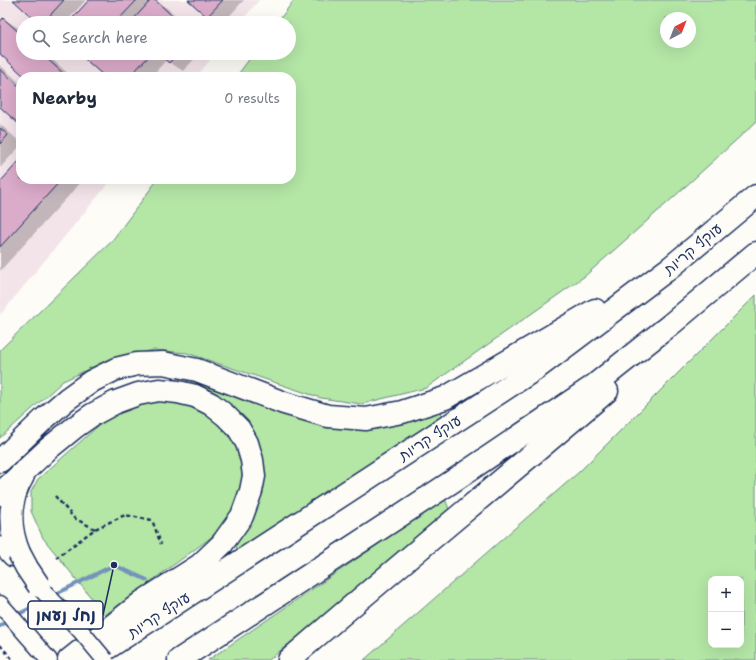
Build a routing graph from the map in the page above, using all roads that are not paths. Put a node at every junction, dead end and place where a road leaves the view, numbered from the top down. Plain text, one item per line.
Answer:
1 (756, 196) edge
2 (756, 253) edge
3 (671, 267) junction
4 (670, 325) junction
5 (1, 460) edge
6 (28, 466) junction
7 (0, 494) edge
8 (10, 552) edge
9 (39, 586) joint
10 (4, 608) edge
11 (49, 660) edge
12 (69, 660) edge
13 (89, 660) edge
14 (105, 660) edge
15 (179, 660) edge
16 (289, 660) edge

1 - 3 highway, עוקף קריות
2 - 4 highway
3 - 5 highway
3 - 13 highway, עוקף קריות
4 - 15 highway
4 - 16 highway
6 - 7 highway
6 - 8 highway
6 - 12 highway
8 - 9 highway, bridge
9 - 14 street, bridge
10 - 11 street

